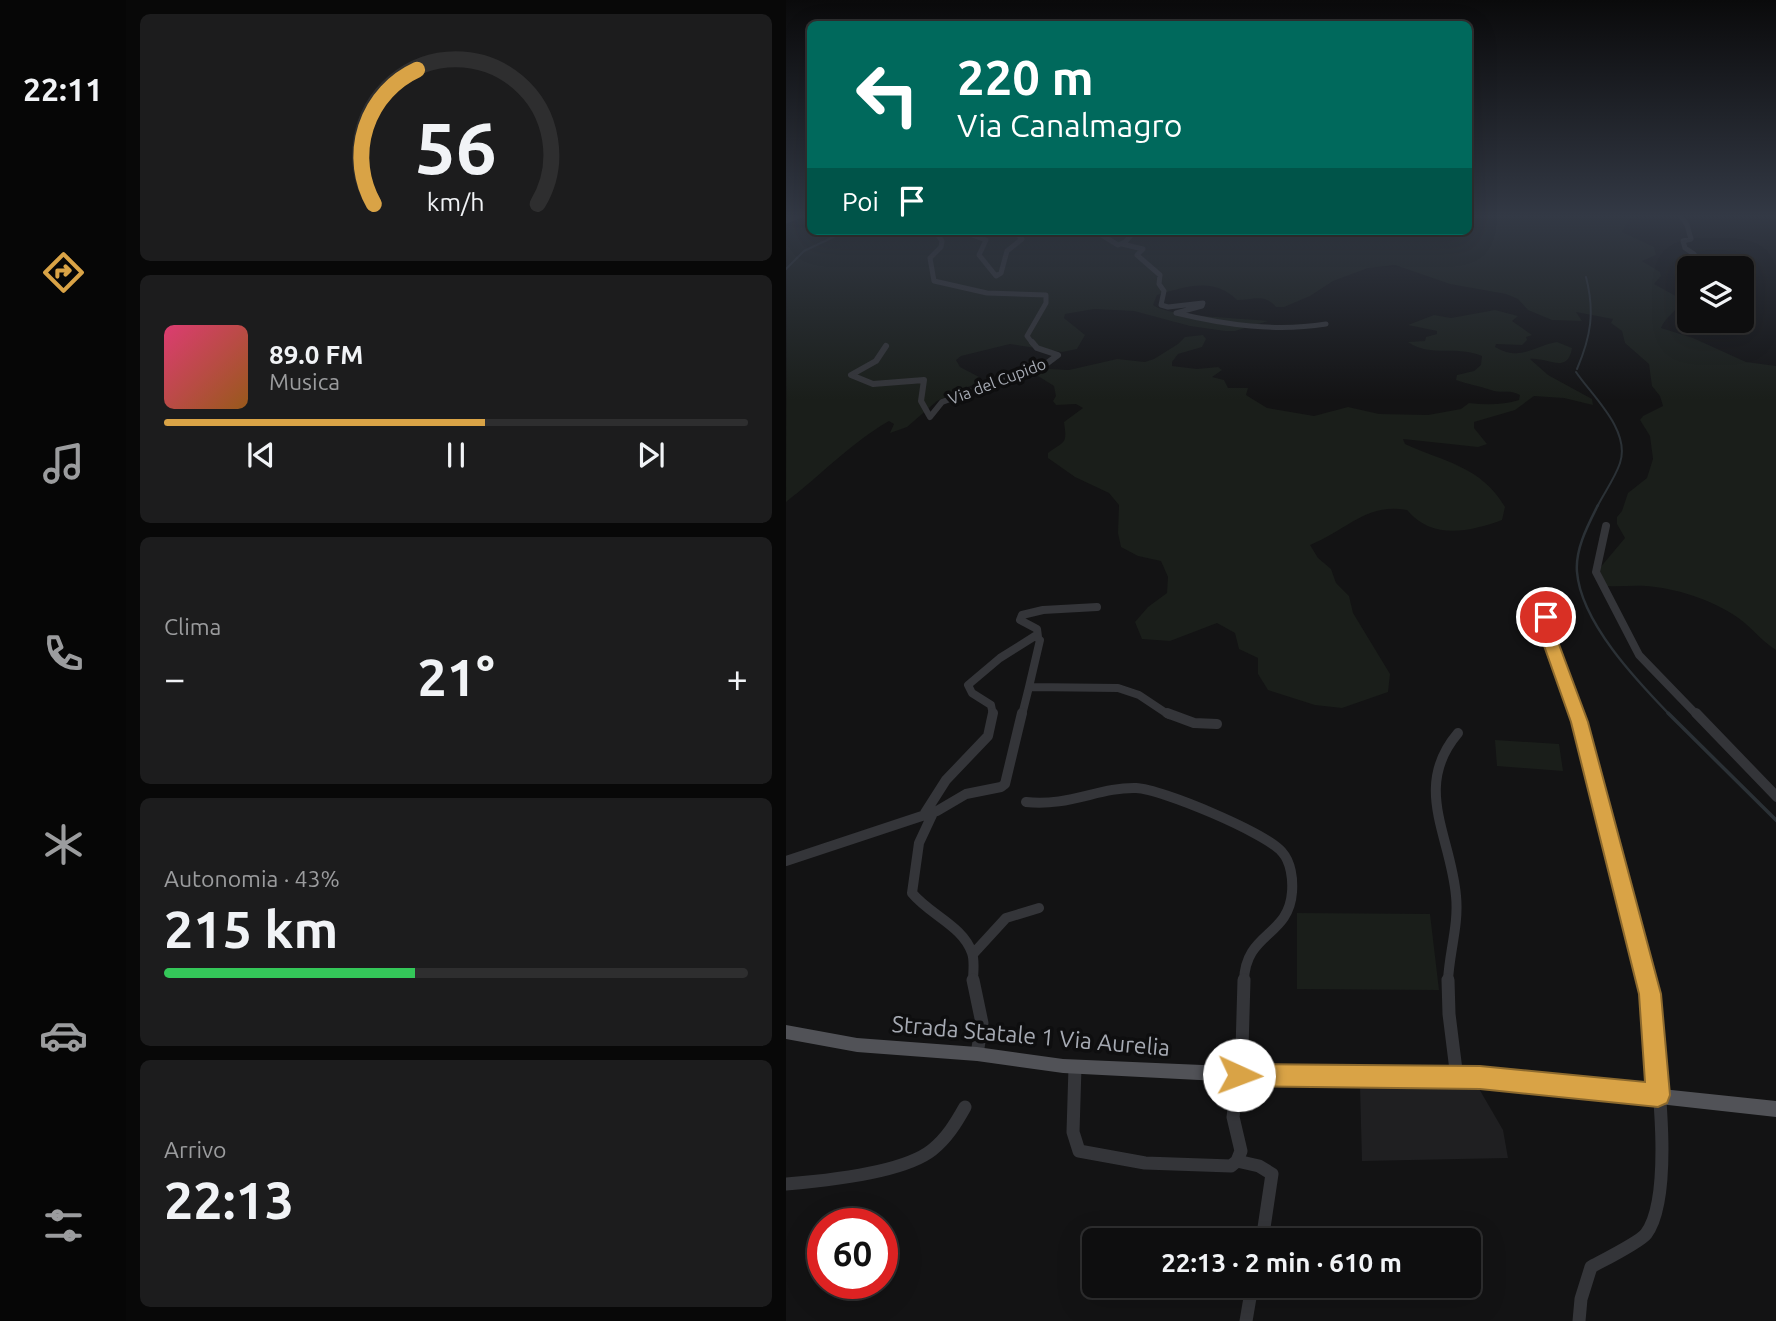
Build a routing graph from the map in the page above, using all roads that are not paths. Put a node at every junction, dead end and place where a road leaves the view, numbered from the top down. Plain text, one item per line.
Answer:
1 (933, 277) edge
2 (1160, 277) edge
3 (1326, 324) dead end
4 (886, 346) dead end
5 (1606, 526) dead end
6 (1097, 607) dead end
7 (1554, 611) dead end
8 (1038, 637) junction
9 (1029, 687) junction
10 (1217, 724) dead end
11 (1459, 733) dead end
12 (1776, 797) edge
13 (1026, 802) dead end
14 (929, 813) junction
15 (786, 861) edge
16 (1039, 908) dead end
17 (973, 954) junction
18 (786, 1032) edge
19 (977, 1054) junction
20 (1075, 1067) junction
21 (1239, 1075) junction
22 (1457, 1077) junction
23 (1658, 1095) junction
24 (965, 1107) dead end
25 (1776, 1109) edge
26 (1237, 1161) junction
27 (786, 1184) edge
28 (1264, 1228) edge
29 (1250, 1298) edge
30 (1246, 1321) edge
31 (1579, 1321) edge

1 - 4 street, Via del Cupido
2 - 3 street
5 - 12 street
6 - 8 street
7 - 23 street
8 - 9 street
8 - 14 street
9 - 10 street
9 - 14 street
11 - 22 street
13 - 21 street
14 - 15 street
14 - 17 street
16 - 17 street
17 - 19 street
18 - 19 main road, Strada Statale 1 Via Aurelia
19 - 20 main road, Strada Statale 1 Via Aurelia
20 - 21 main road, Strada Statale 1 Via Aurelia
20 - 26 street
21 - 22 main road, Strada Statale 1 Via Aurelia
21 - 26 street
22 - 23 main road, Strada Statale 1 Via Aurelia
23 - 25 main road, Strada Statale 1 Via Aurelia
23 - 31 street
24 - 27 street
26 - 28 street
29 - 30 street

